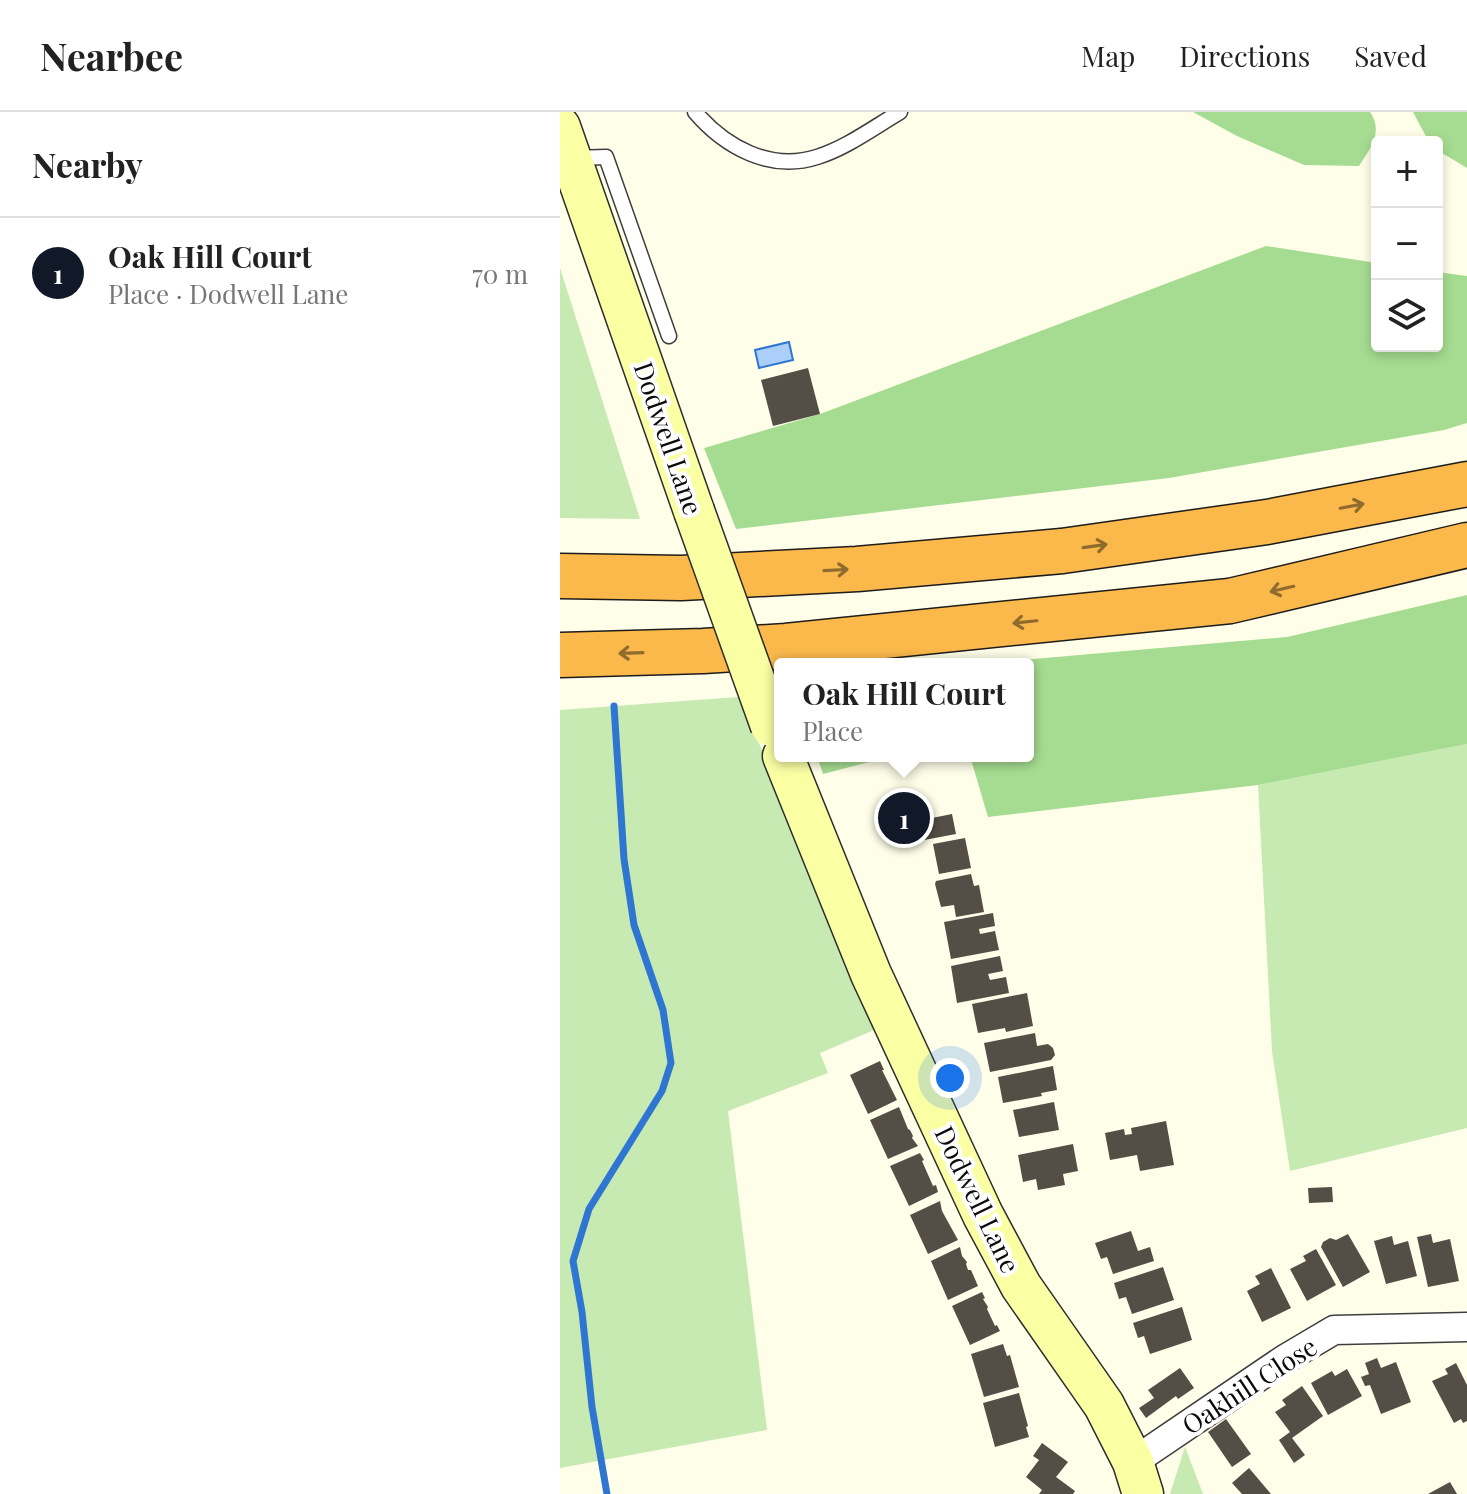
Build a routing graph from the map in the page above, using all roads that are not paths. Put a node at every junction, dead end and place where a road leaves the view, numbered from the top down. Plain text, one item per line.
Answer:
1 (695, 112) edge
2 (900, 112) edge
3 (565, 142) edge
4 (669, 336) dead end
5 (1467, 484) edge
6 (1467, 545) edge
7 (560, 576) edge
8 (560, 655) edge
9 (774, 732) edge
10 (786, 762) edge
11 (1467, 1327) edge
12 (1138, 1478) edge

1 - 2 lane
3 - 4 lane
3 - 9 street, Dodwell Lane, bridge
7 -> 5 highway
6 -> 8 highway
10 - 12 street, Dodwell Lane
11 - 12 street, Oakhill Close

